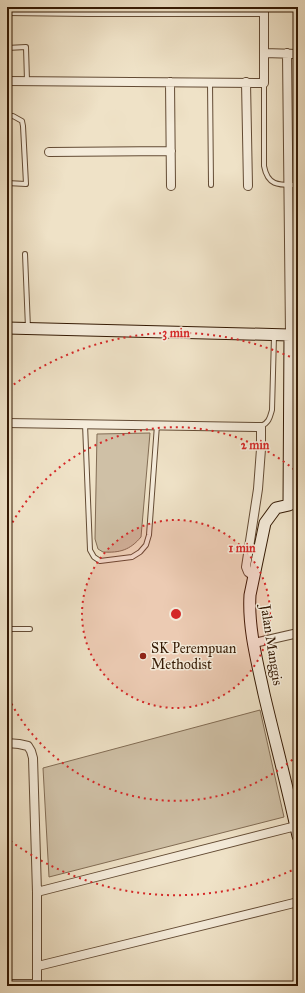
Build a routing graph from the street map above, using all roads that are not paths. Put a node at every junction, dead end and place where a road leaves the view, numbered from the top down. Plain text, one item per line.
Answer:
1 (264, 9) edge
2 (7, 11) edge
3 (7, 48) edge
4 (264, 52) junction
5 (287, 53) junction
6 (298, 54) edge
7 (7, 81) edge
8 (27, 82) junction
9 (170, 82) junction
10 (210, 82) junction
11 (246, 82) junction
12 (264, 83) junction
13 (7, 117) edge
14 (171, 151) junction
15 (49, 152) dead end
16 (7, 183) edge
17 (210, 185) dead end
18 (288, 185) junction
19 (298, 185) edge
20 (171, 186) dead end
21 (248, 186) dead end
22 (25, 254) dead end
23 (7, 328) edge
24 (28, 329) junction
25 (274, 335) junction
26 (294, 335) edge
27 (294, 406) edge
28 (7, 423) edge
29 (85, 424) junction
30 (158, 425) junction
31 (261, 426) junction
32 (294, 504) edge
33 (253, 576) junction
34 (7, 629) edge
35 (30, 629) dead end
36 (298, 633) edge
37 (254, 643) junction
38 (7, 743) edge
39 (297, 831) edge
40 (37, 892) junction
41 (298, 902) edge
42 (38, 966) junction
43 (7, 984) edge
44 (36, 985) edge

1 - 2 street
1 - 4 street
3 - 8 lane
4 - 5 street
4 - 12 street
5 - 6 street
5 - 18 street
7 - 8 street
8 - 9 street
9 - 10 street
9 - 14 street
10 - 11 street
10 - 17 lane
11 - 12 street
11 - 21 street
12 - 18 lane
13 - 16 lane
14 - 15 street
14 - 20 street
18 - 19 lane
18 - 26 street
22 - 24 lane
23 - 24 street
24 - 25 street
25 - 26 street
25 - 31 lane
26 - 27 street
27 - 32 street
28 - 29 street
29 - 30 street
29 - 30 lane
30 - 31 street
31 - 33 street
32 - 33 street, Jalan Manggis
33 - 37 street, Jalan Manggis
34 - 35 lane
36 - 37 street
37 - 39 street, Jalan Manggis
38 - 40 street
39 - 40 street
40 - 42 street
41 - 42 street
42 - 44 street
43 - 44 street

